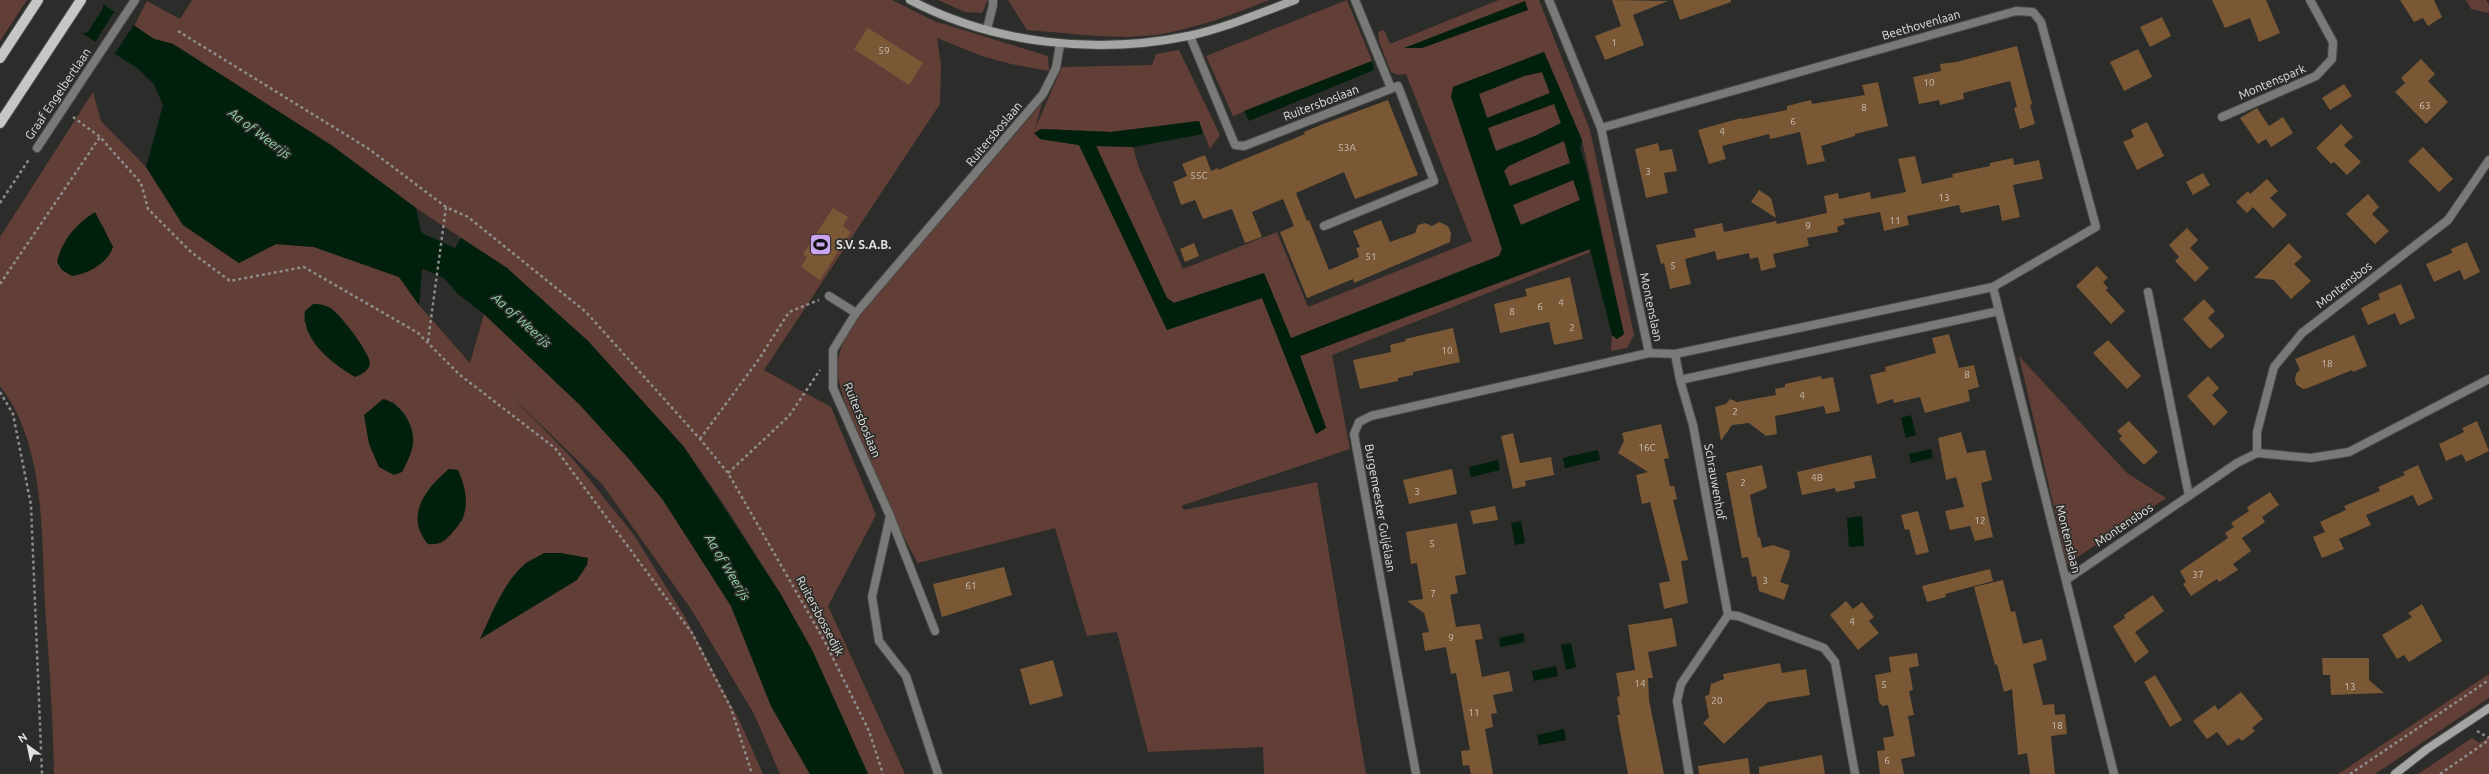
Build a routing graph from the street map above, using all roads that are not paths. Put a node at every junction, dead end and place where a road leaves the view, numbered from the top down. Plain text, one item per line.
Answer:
1 (81, 0) edge
2 (135, 0) edge
3 (910, 0) edge
4 (993, 0) edge
5 (1295, 0) edge
6 (1355, 0) edge
7 (1549, 0) edge
8 (2310, 0) edge
9 (36, 3) edge
10 (987, 29) junction
11 (1190, 36) junction
12 (1060, 44) junction
13 (0, 58) edge
14 (1391, 88) junction
15 (2222, 117) dead end
16 (0, 124) edge
17 (1601, 128) junction
18 (37, 148) road end
19 (2489, 160) edge
20 (1324, 226) dead end
21 (1993, 287) junction
22 (2148, 292) dead end
23 (829, 296) road end
24 (1999, 311) junction
25 (856, 313) junction
26 (1649, 353) junction
27 (1675, 354) junction
28 (2489, 379) edge
29 (1680, 380) junction
30 (2257, 453) junction
31 (2189, 496) junction
32 (890, 516) junction
33 (2066, 580) junction
34 (1728, 615) junction
35 (935, 631) dead end
36 (2489, 708) edge
37 (938, 774) edge
38 (1416, 774) edge
39 (1689, 774) edge
40 (1855, 774) edge
41 (2114, 774) edge
42 (2395, 774) edge

1 - 16 main road
2 - 18 street, Graaf Engelbertlaan
3 - 10 street
4 - 10 street
5 - 11 street
6 - 14 street
7 - 17 street, Montenslaan
8 - 15 street, Montenspark
9 - 13 main road
10 - 12 street
11 - 12 street
11 - 14 street, Ruitersboslaan
12 - 25 street, Ruitersboslaan
14 - 20 street
17 - 21 street, Beethovenlaan
17 - 26 street, Montenslaan
19 - 30 street, Montensbos
21 - 24 street, Montenslaan
21 - 27 street, Montenslaan
22 - 31 street
23 - 25 street
24 - 29 street
24 - 33 street, Montenslaan
25 - 32 street, Ruitersboslaan
26 - 27 street, Montenslaan
26 - 38 street, Burgemeester Guljélaan
27 - 29 street, Schrauwenhof
28 - 30 street
29 - 34 street, Schrauwenhof
30 - 31 street, Montensbos
31 - 33 street, Montensbos
32 - 35 street, Ruitersboslaan
32 - 37 street
33 - 41 street, Montenslaan
34 - 39 street
34 - 40 street
36 - 42 street

